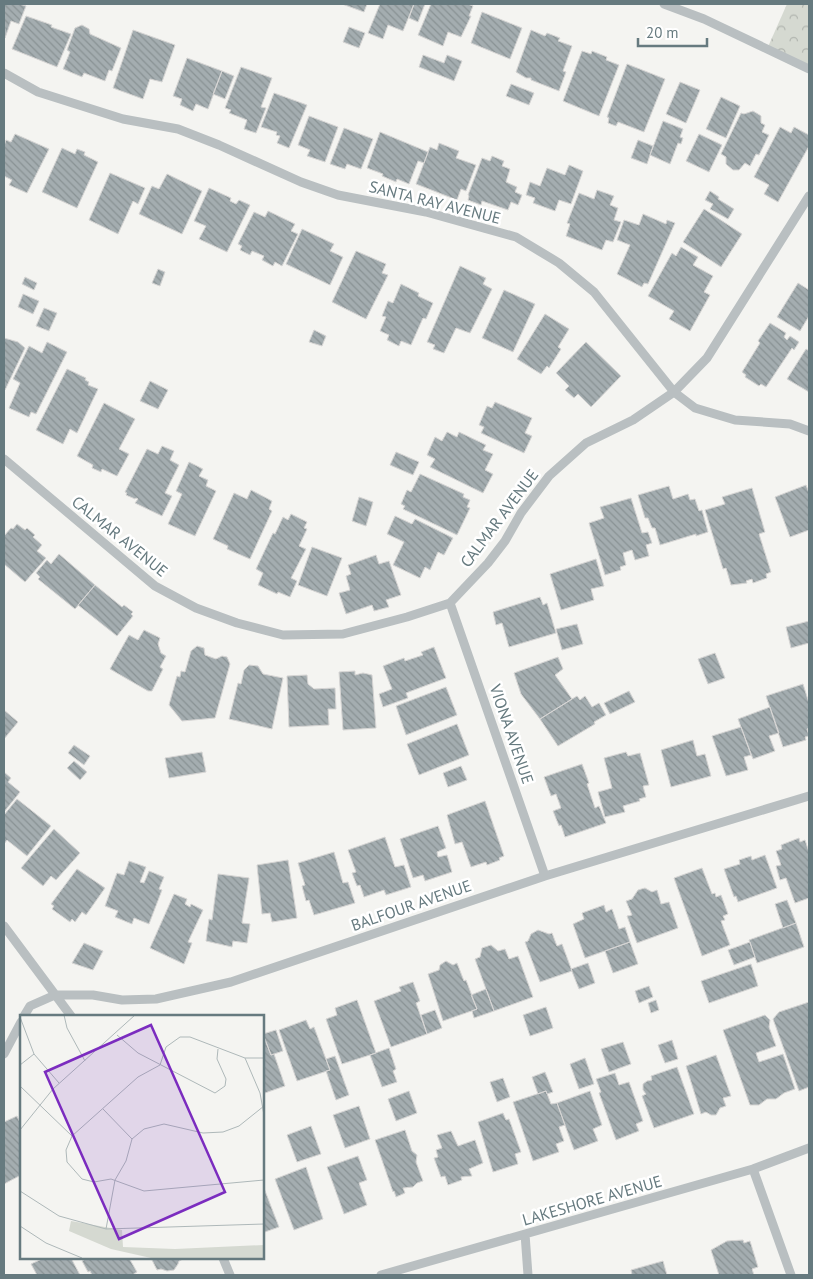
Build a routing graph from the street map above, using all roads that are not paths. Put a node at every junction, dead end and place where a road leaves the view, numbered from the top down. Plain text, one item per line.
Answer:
1 (664, 4) edge
2 (809, 69) edge
3 (4, 73) edge
4 (809, 196) edge
5 (674, 392) junction
6 (809, 431) edge
7 (4, 459) edge
8 (450, 603) junction
9 (809, 796) edge
10 (545, 876) junction
11 (4, 926) edge
12 (55, 995) junction
13 (25, 1015) edge
14 (70, 1015) edge
15 (20, 1024) edge
16 (4, 1054) edge
17 (809, 1148) edge
18 (753, 1169) junction
19 (525, 1234) junction
20 (222, 1259) edge
21 (230, 1275) edge
22 (381, 1275) edge
23 (528, 1275) edge
24 (791, 1275) edge

1 - 2 street
3 - 5 street, SANTA RAY AVENUE
4 - 5 street, CALMAR AVENUE
5 - 6 street, SANTA RAY AVENUE
5 - 8 street, CALMAR AVENUE
7 - 8 street, CALMAR AVENUE
8 - 10 street, VIONA AVENUE
9 - 10 street, BALFOUR AVENUE
10 - 12 street, BALFOUR AVENUE
11 - 12 street
12 - 13 street, BALFOUR AVENUE
12 - 14 street
15 - 16 street
17 - 18 street, LAKESHORE AVENUE
18 - 19 street, LAKESHORE AVENUE
18 - 24 street
19 - 22 street, LAKESHORE AVENUE
19 - 23 street
20 - 21 street

